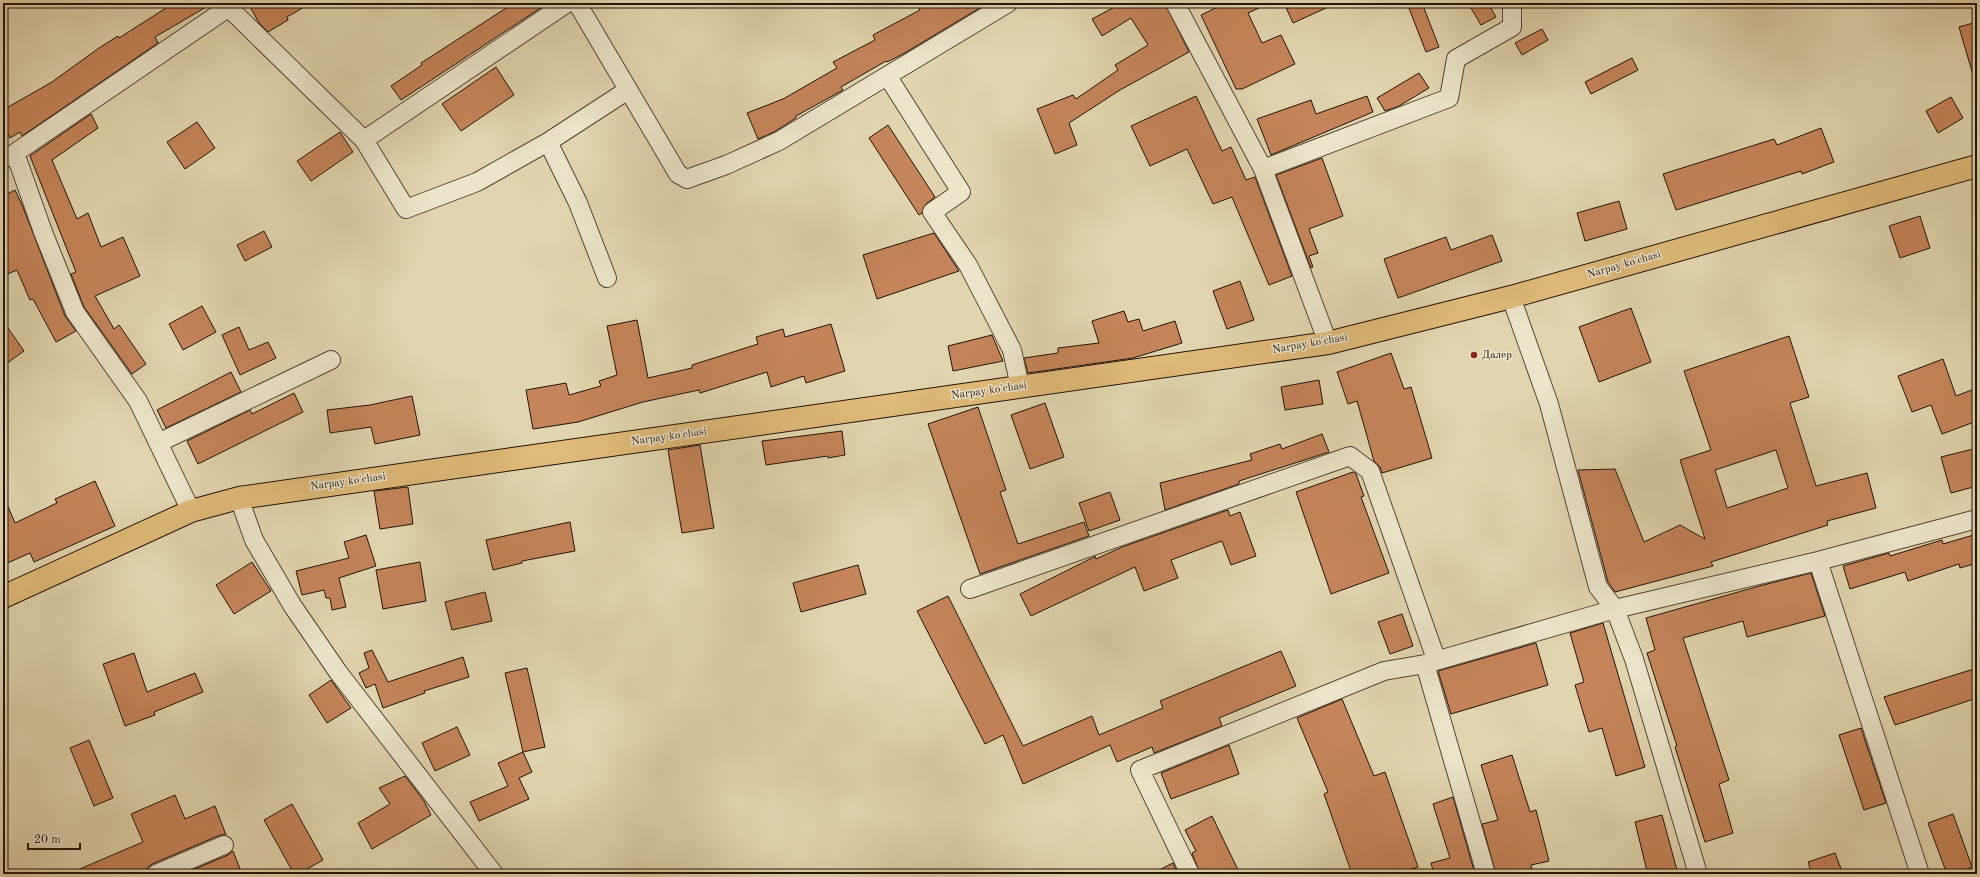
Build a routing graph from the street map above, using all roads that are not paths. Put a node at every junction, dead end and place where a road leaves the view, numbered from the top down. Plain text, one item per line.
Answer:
1 (567, 3) edge
2 (577, 3) edge
3 (1512, 3) edge
4 (1005, 4) edge
5 (1177, 4) edge
6 (232, 5) edge
7 (888, 76) junction
8 (628, 90) junction
9 (364, 140) junction
10 (548, 142) junction
11 (9, 156) edge
12 (1977, 166) edge
13 (1263, 169) junction
14 (607, 278) dead end
15 (1511, 296) junction
16 (1328, 343) junction
17 (331, 360) dead end
18 (1020, 387) junction
19 (158, 443) junction
20 (239, 498) junction
21 (191, 511) junction
22 (1977, 519) edge
23 (1818, 561) junction
24 (970, 589) dead end
25 (3, 597) edge
26 (1615, 609) junction
27 (1430, 662) junction
28 (224, 845) dead end
29 (156, 874) edge
30 (494, 874) edge
31 (1190, 874) edge
32 (1486, 874) edge
33 (1698, 874) edge
34 (1920, 874) edge

1 - 9 street
2 - 8 street
3 - 13 street
4 - 7 street
5 - 13 street
6 - 9 street
6 - 11 street
7 - 8 street
7 - 18 street
8 - 10 street
9 - 10 street
10 - 14 street
11 - 19 street
12 - 15 main road, Narpay ko'chasi
13 - 16 street
15 - 16 main road, Narpay ko'chasi
15 - 26 street
16 - 18 main road, Narpay ko'chasi
17 - 19 street
18 - 20 main road, Narpay ko'chasi
19 - 21 street
20 - 21 main road, Narpay ko'chasi
20 - 30 street
21 - 25 main road, Narpay ko'chasi
22 - 23 street
23 - 26 street
23 - 34 street
24 - 27 street
26 - 27 street
26 - 33 street
27 - 31 street
27 - 32 street
28 - 29 street

